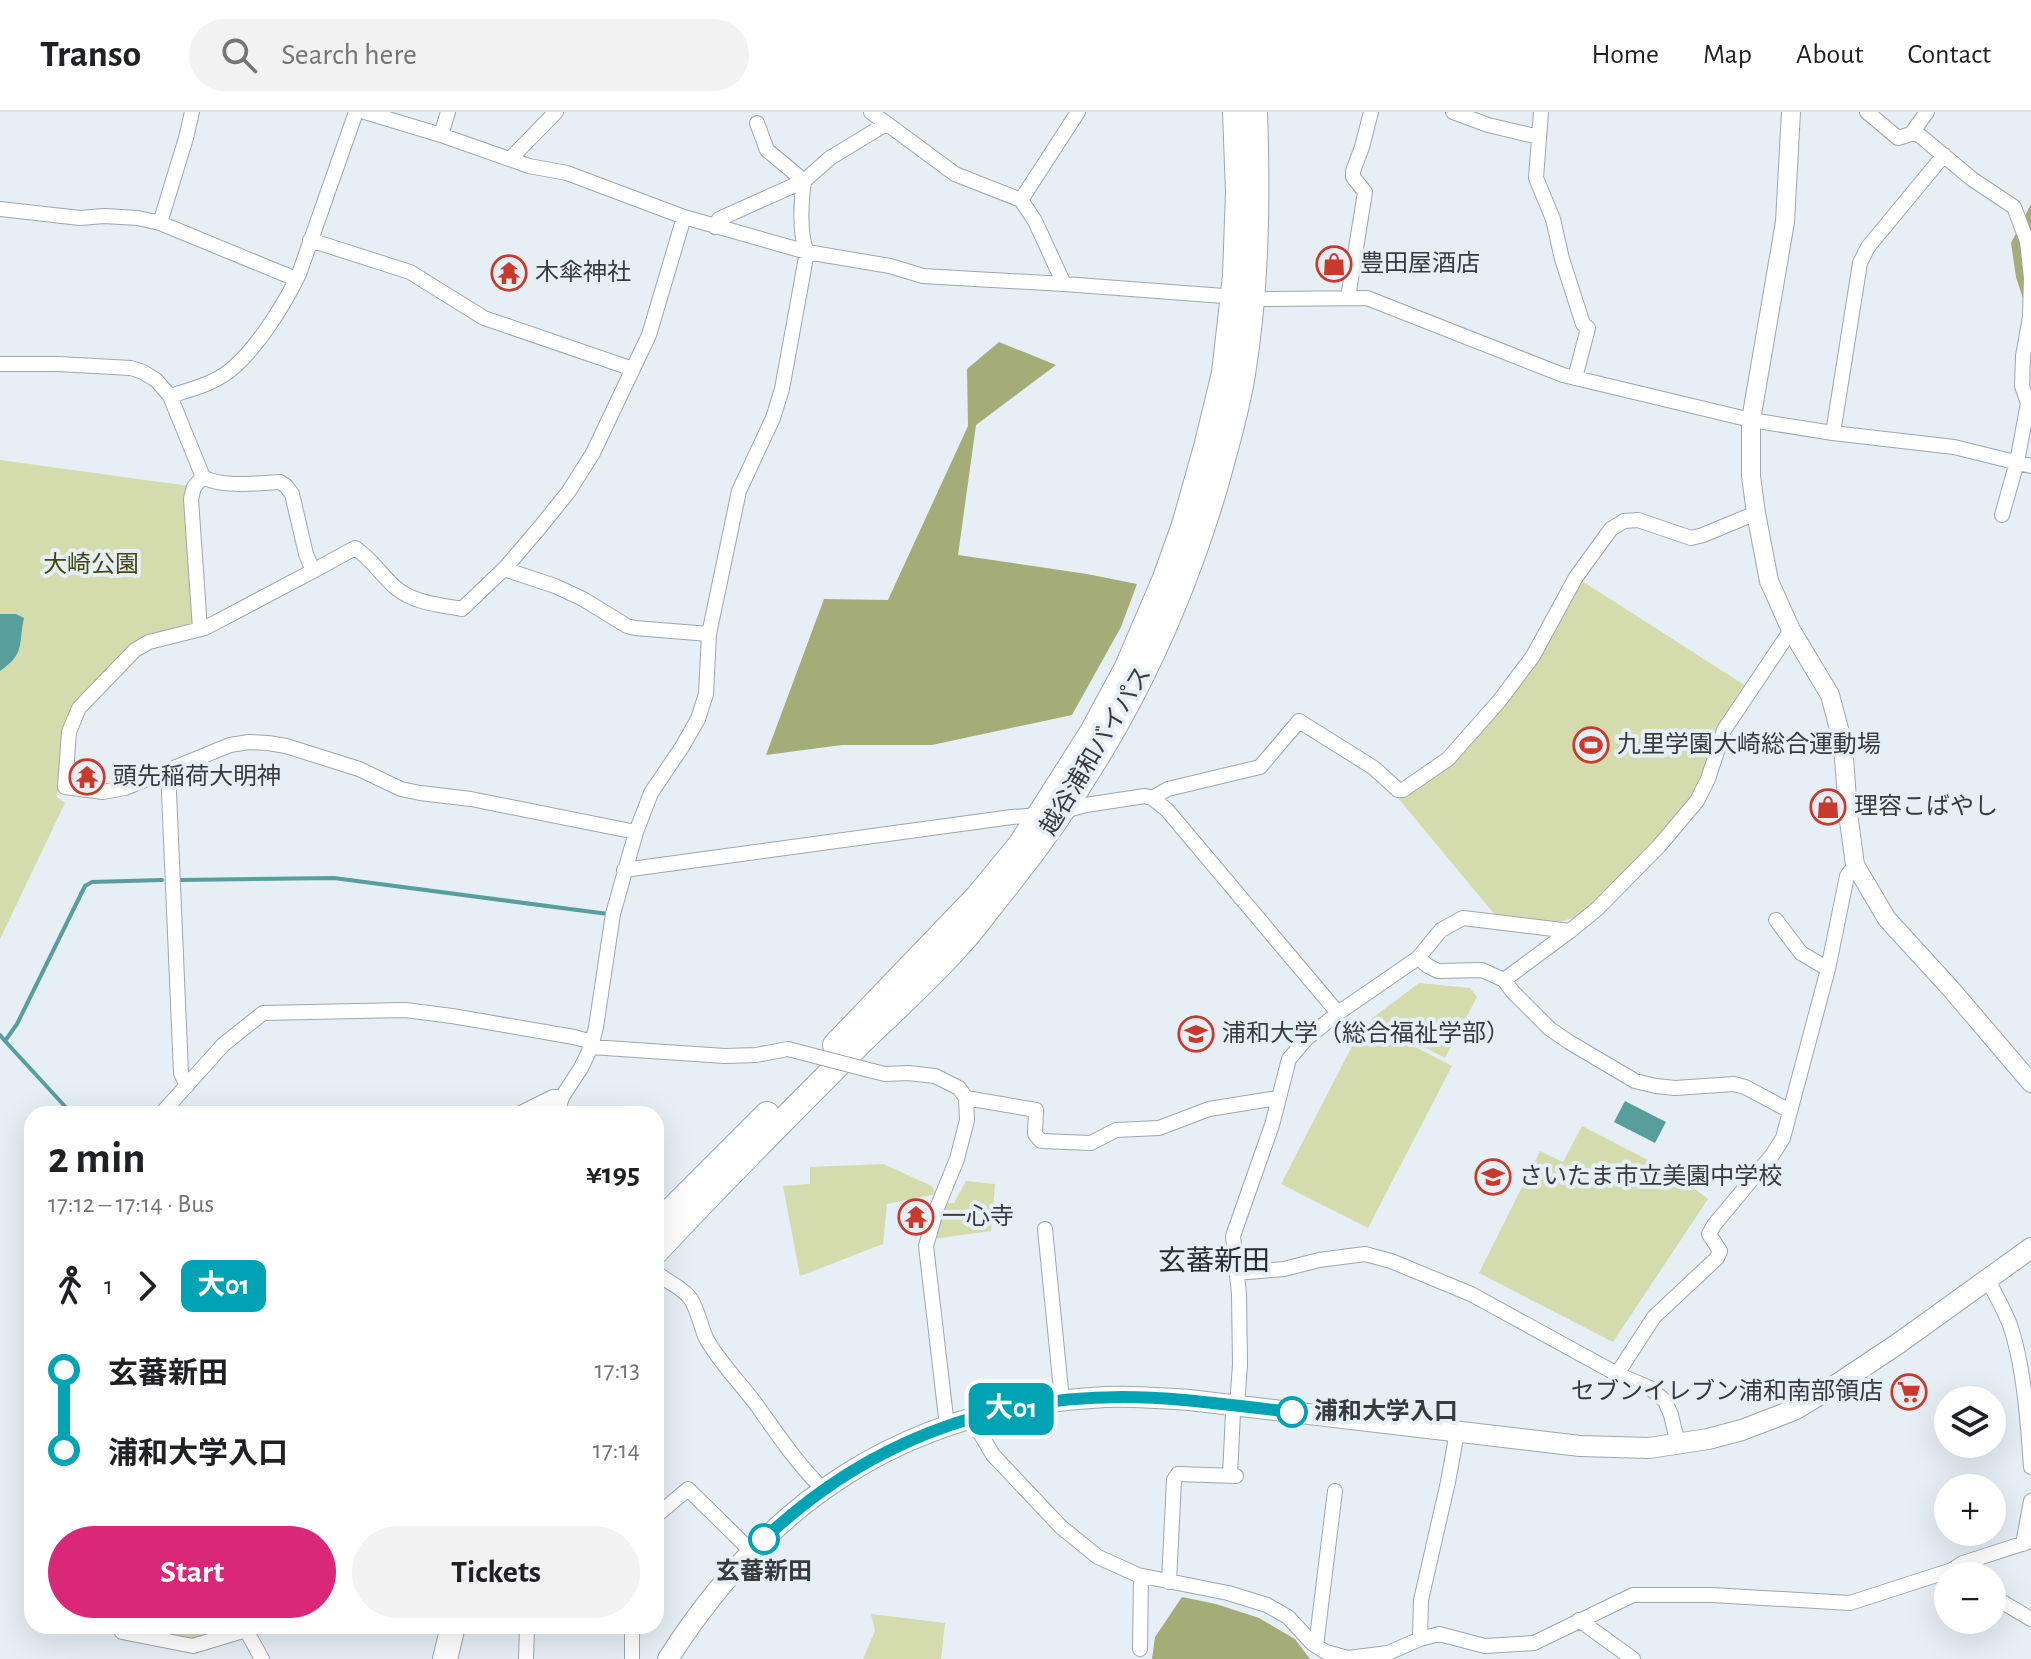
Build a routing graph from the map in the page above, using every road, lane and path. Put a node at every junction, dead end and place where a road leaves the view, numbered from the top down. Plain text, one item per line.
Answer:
1 (192, 112) edge
2 (356, 112) edge
3 (365, 112) edge
4 (448, 112) edge
5 (556, 112) edge
6 (871, 112) edge
7 (897, 112) edge
8 (1078, 112) edge
9 (1235, 112) edge
10 (1255, 112) edge
11 (1371, 112) edge
12 (1453, 112) edge
13 (1541, 112) edge
14 (1791, 112) edge
15 (1867, 112) edge
16 (1927, 112) edge
17 (757, 123) dead end
18 (888, 125) junction
19 (1911, 134) junction
20 (441, 135) junction
21 (1539, 137) junction
22 (1944, 155) junction
23 (510, 159) junction
24 (804, 181) junction
25 (1021, 200) junction
26 (0, 209) edge
27 (684, 217) junction
28 (160, 223) junction
29 (715, 227) junction
30 (310, 240) junction
31 (807, 252) junction
32 (296, 279) junction
33 (1064, 284) junction
34 (1243, 297) junction
35 (1348, 298) junction
36 (0, 364) edge
37 (633, 369) junction
38 (1575, 378) junction
39 (170, 396) junction
40 (1751, 420) junction
41 (1833, 433) junction
42 (2024, 464) edge
43 (203, 477) junction
44 (1756, 513) junction
45 (2002, 515) dead end
46 (504, 569) junction
47 (313, 571) junction
48 (200, 629) junction
49 (1791, 630) junction
50 (709, 634) junction
51 (168, 769) junction
52 (1152, 798) junction
53 (1064, 811) junction
54 (1039, 815) junction
55 (636, 832) junction
56 (1855, 865) junction
57 (624, 870) junction
58 (1776, 920) dead end
59 (1570, 931) junction
60 (1418, 958) junction
61 (1828, 969) junction
62 (1504, 980) junction
63 (1338, 1013) junction
64 (592, 1045) junction
65 (2031, 1083) edge
66 (187, 1086) junction
67 (562, 1097) junction
68 (966, 1098) junction
69 (1278, 1098) junction
70 (168, 1106) edge
71 (535, 1106) edge
72 (559, 1106) edge
73 (1790, 1111) junction
74 (664, 1216) edge
75 (1045, 1229) dead end
76 (664, 1243) edge
77 (2031, 1248) edge
78 (1236, 1273) junction
79 (664, 1278) edge
80 (1988, 1280) junction
81 (1617, 1374) junction
82 (1062, 1400) junction
83 (1237, 1406) junction
84 (971, 1418) junction
85 (947, 1426) junction
86 (1457, 1432) junction
87 (1678, 1444) junction
88 (2031, 1467) edge
89 (823, 1489) junction
90 (1335, 1491) dead end
91 (2031, 1501) edge
92 (664, 1509) edge
93 (2027, 1543) edge
94 (751, 1551) junction
95 (1966, 1562) edge
96 (1141, 1576) junction
97 (1934, 1579) edge
98 (1169, 1582) junction
99 (2006, 1604) edge
100 (2031, 1619) edge
101 (1579, 1620) junction
102 (132, 1634) edge
103 (233, 1634) edge
104 (248, 1634) edge
105 (435, 1634) edge
106 (451, 1634) edge
107 (527, 1634) edge
108 (632, 1634) edge
109 (1420, 1639) junction
110 (1316, 1646) junction
111 (1140, 1649) dead end
112 (1394, 1655) edge
113 (262, 1659) edge
114 (429, 1659) edge
115 (445, 1659) edge
116 (526, 1659) edge
117 (632, 1659) edge
118 (668, 1659) edge
119 (1633, 1659) edge

1 - 28 street
2 - 30 street
3 - 20 street
4 - 20 street
5 - 23 street
6 - 18 street
7 - 18 street
8 - 25 street
9 - 34 highway, 越谷浦和バイパス
10 - 34 highway, 越谷浦和バイパス
11 - 35 street
12 - 21 street
13 - 21 street
14 - 40 street
15 - 19 street
16 - 19 street
17 - 24 street
18 - 24 street
18 - 25 street
19 - 22 street
20 - 23 street
21 - 38 street
22 - 41 street
22 - 42 street
23 - 27 street
24 - 29 street
24 - 31 street
25 - 33 street
26 - 28 street
27 - 29 street
27 - 37 street
28 - 32 street
29 - 31 street
30 - 32 street
30 - 37 street
31 - 33 street
31 - 50 street
32 - 39 street
33 - 34 street
34 - 35 street
34 - 53 highway, 越谷浦和バイパス
34 - 54 highway, 越谷浦和バイパス
35 - 38 street
36 - 39 street
37 - 46 street
38 - 40 street
39 - 43 street
40 - 41 street
40 - 44 street
41 - 42 street
42 - 45 street
43 - 47 street
43 - 48 street
44 - 49 street
44 - 52 street
46 - 47 street
46 - 50 street
47 - 48 street
48 - 51 street
49 - 56 street
49 - 59 street
50 - 55 street
51 - 55 street
51 - 66 street
52 - 53 street
52 - 63 street
53 - 54 street
53 - 76 highway, 越谷浦和バイパス
54 - 57 street
54 - 74 highway, 越谷浦和バイパス
55 - 57 street
56 - 61 street
56 - 65 street
57 - 64 street
58 - 61 street
59 - 60 street
59 - 62 street
60 - 62 street
60 - 63 street
61 - 73 street
62 - 73 street
63 - 69 street
64 - 66 street
64 - 67 street
64 - 68 street, bridge
66 - 70 street
67 - 71 street
67 - 72 street
68 - 69 street
68 - 85 street
69 - 78 street
73 - 81 street
75 - 82 street
77 - 80 main road
78 - 81 street
78 - 83 street
79 - 89 street
80 - 87 main road
80 - 88 street
81 - 87 street
82 - 83 main road
82 - 84 main road
83 - 86 main road
83 - 98 street
84 - 85 main road
84 - 96 street
85 - 89 main road
86 - 87 main road
86 - 109 street
89 - 94 main road
90 - 110 street
91 - 93 street
92 - 94 street
93 - 95 street
94 - 118 main road
96 - 98 street
96 - 111 street
97 - 101 street
98 - 110 street
99 - 100 street
101 - 109 street
101 - 119 street
102 - 103 street
104 - 113 street
105 - 114 highway
106 - 115 highway
107 - 116 street
108 - 117 street
109 - 112 street
110 - 112 street

